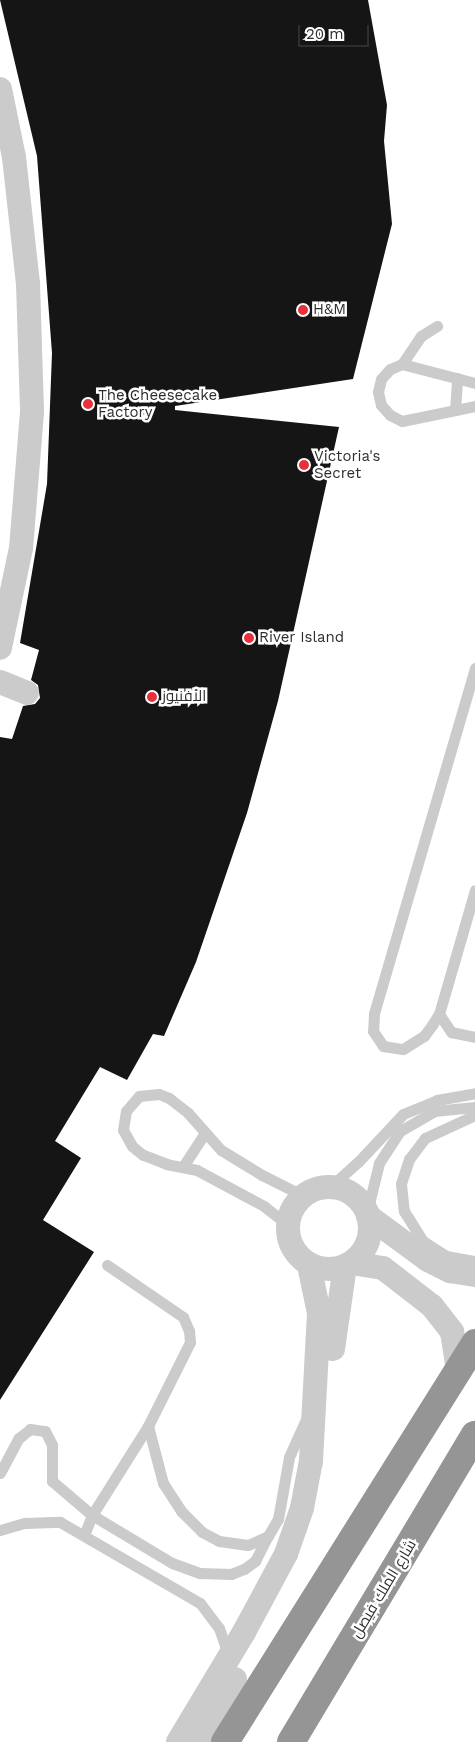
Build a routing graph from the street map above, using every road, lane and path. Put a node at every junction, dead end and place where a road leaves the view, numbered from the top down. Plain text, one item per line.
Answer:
1 (0, 89) edge
2 (437, 326) dead end
3 (402, 364) junction
4 (457, 378) junction
5 (475, 383) edge
6 (475, 406) edge
7 (455, 410) junction
8 (0, 648) edge
9 (475, 668) edge
10 (0, 682) edge
11 (27, 692) dead end
12 (475, 890) edge
13 (439, 1014) junction
14 (475, 1037) edge
15 (475, 1093) edge
16 (475, 1108) edge
17 (418, 1111) junction
18 (475, 1115) edge
19 (205, 1133) junction
20 (184, 1165) junction
21 (330, 1187) junction
22 (304, 1196) junction
23 (368, 1214) junction
24 (288, 1225) junction
25 (475, 1260) edge
26 (444, 1261) junction
27 (107, 1264) dead end
28 (309, 1265) junction
29 (348, 1265) junction
30 (475, 1274) edge
31 (475, 1342) edge
32 (458, 1371) junction
33 (314, 1405) junction
34 (148, 1426) junction
35 (475, 1434) edge
36 (0, 1473) edge
37 (92, 1514) junction
38 (0, 1530) edge
39 (84, 1535) junction
40 (268, 1536) junction
41 (229, 1658) junction
42 (178, 1742) edge
43 (198, 1742) edge
44 (225, 1742) edge
45 (291, 1742) edge

1 - 8 street
2 - 3 lane
3 - 4 lane
3 - 7 lane
4 - 5 lane
4 - 7 lane
6 - 7 lane
9 - 13 lane
10 - 11 street
12 - 13 lane
13 - 14 lane
15 - 17 lane
16 - 17 lane
17 - 21 lane
17 - 23 lane
18 - 26 lane
19 - 20 lane
19 - 20 lane
19 - 22 lane
20 - 24 lane
21 - 22 street
21 - 23 street
22 - 24 street
23 - 26 street
23 - 29 street
24 - 28 street
25 - 26 lane
26 - 30 street
27 - 34 lane
28 - 29 street
28 - 33 street
29 - 32 street
29 - 43 street
31 - 32 highway
32 - 44 highway
33 - 40 lane
33 - 41 street
34 - 37 lane
34 - 40 lane
35 - 45 highway, شارع الملك فيصل
36 - 37 lane
37 - 39 lane
37 - 40 lane
38 - 39 lane
39 - 41 lane
41 - 42 street

